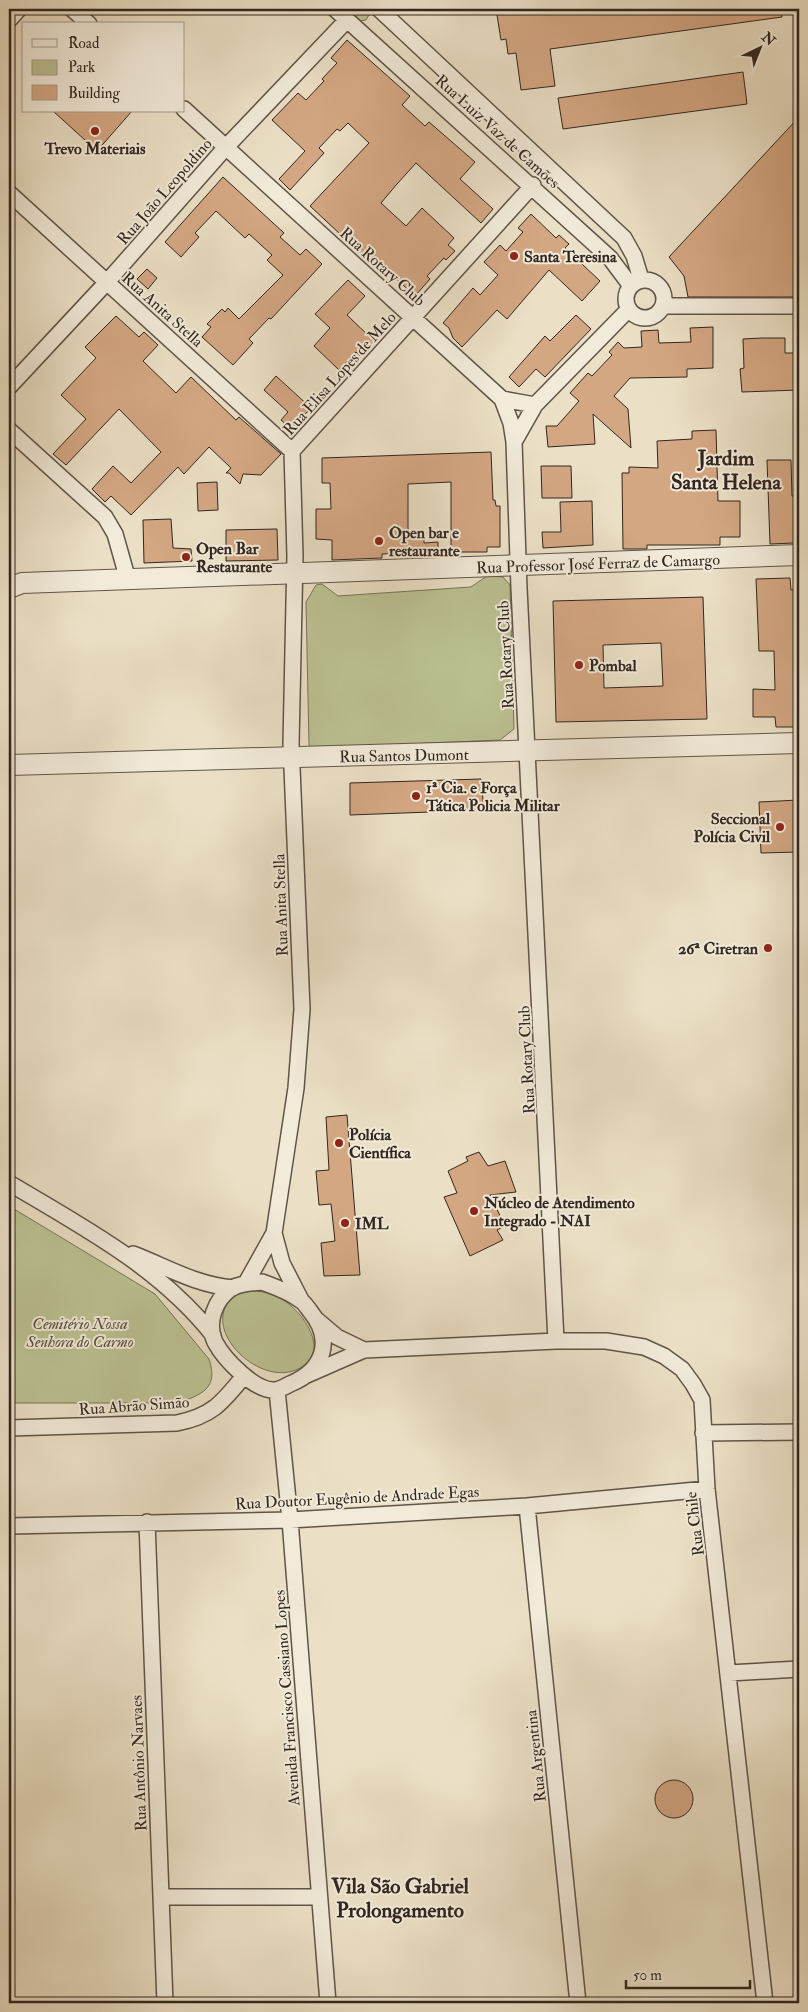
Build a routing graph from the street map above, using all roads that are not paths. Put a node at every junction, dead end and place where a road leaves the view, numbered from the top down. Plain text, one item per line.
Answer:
1 (19, 9) edge
2 (72, 9) edge
3 (335, 9) edge
4 (379, 9) edge
5 (9, 20) edge
6 (347, 20) junction
7 (87, 22) edge
8 (185, 110) edge
9 (226, 147) junction
10 (532, 185) junction
11 (9, 194) edge
12 (107, 282) junction
13 (636, 282) junction
14 (664, 301) junction
15 (799, 306) edge
16 (629, 309) junction
17 (413, 316) junction
18 (9, 387) edge
19 (502, 399) junction
20 (535, 405) junction
21 (9, 430) edge
22 (514, 442) junction
23 (292, 451) junction
24 (799, 555) edge
25 (518, 566) junction
26 (295, 572) junction
27 (128, 580) junction
28 (9, 588) edge
29 (799, 743) edge
30 (528, 752) junction
31 (292, 758) junction
32 (9, 765) edge
33 (9, 1183) edge
34 (274, 1233) junction
35 (119, 1248) junction
36 (239, 1285) junction
37 (301, 1300) junction
38 (317, 1320) junction
39 (213, 1335) junction
40 (556, 1342) junction
41 (364, 1350) junction
42 (307, 1375) junction
43 (244, 1376) junction
44 (277, 1390) junction
45 (9, 1428) edge
46 (799, 1432) edge
47 (703, 1433) junction
48 (707, 1489) junction
49 (527, 1506) junction
50 (290, 1520) junction
51 (147, 1522) junction
52 (9, 1526) edge
53 (799, 1669) edge
54 (729, 1673) junction
55 (161, 1897) junction
56 (319, 1897) junction
57 (165, 2003) edge
58 (328, 2003) edge
59 (578, 2003) edge
60 (765, 2003) edge

1 - 5 street
2 - 7 street
3 - 6 street, Rua Luiz Vaz de Camões
4 - 13 street, Rua Luiz Vaz de Camões
6 - 9 street, Rua João Leopoldino
6 - 10 street, Rua Luiz Vaz de Camões
8 - 9 street, Rua Rotary Club
9 - 12 street, Rua João Leopoldino
9 - 17 street, Rua Rotary Club
10 - 13 street, Rua Luiz Vaz de Camões
10 - 17 street, Rua Elisa Lopes de Melo
11 - 12 street, Rua Anita Stella
12 - 18 street, Rua João Leopoldino
12 - 23 street, Rua Anita Stella
13 - 14 street
13 - 16 street
14 - 15 street
14 - 16 street
16 - 20 street
17 - 19 street, Rua Rotary Club
17 - 23 street, Rua Elisa Lopes de Melo
19 - 20 street
19 - 22 street, Rua Rotary Club
20 - 22 street
21 - 27 street
22 - 25 street, Rua Rotary Club
23 - 26 street, Rua Anita Stella
24 - 25 street, Rua Professor José Ferraz de Camargo
25 - 26 street, Rua Professor José Ferraz de Camargo
25 - 30 street, Rua Rotary Club
26 - 27 street, Rua Professor José Ferraz de Camargo
26 - 31 street, Rua Anita Stella
27 - 28 street, Rua Professor José Ferraz de Camargo
29 - 30 street, Rua Santos Dumont
30 - 31 street, Rua Santos Dumont
30 - 40 street, Rua Rotary Club
31 - 32 street, Rua Santos Dumont
31 - 34 street, Rua Anita Stella
33 - 35 street
34 - 36 street
34 - 37 street
35 - 36 street
35 - 39 street
36 - 37 street
36 - 39 street
37 - 38 street
38 - 41 street
38 - 42 street
39 - 43 street
40 - 41 street, Rua Chile
40 - 47 street, Rua Chile
41 - 42 street
42 - 44 street
43 - 44 street
43 - 45 street, Rua Abrão Simão
44 - 50 street, Avenida Francisco Cassiano Lopes
46 - 47 street
47 - 48 street, Rua Chile
48 - 49 street, Rua Doutor Eugênio de Andrade Egas
48 - 54 street, Rua Chile
49 - 50 street, Rua Doutor Eugênio de Andrade Egas
49 - 59 street, Rua Argentina
50 - 51 street, Rua Doutor Eugênio de Andrade Egas
50 - 56 street, Avenida Francisco Cassiano Lopes
51 - 52 street, Rua Doutor Eugênio de Andrade Egas
51 - 55 street, Rua Antônio Narvaes
53 - 54 street
54 - 60 street, Rua Chile
55 - 56 street
55 - 57 street, Rua Antônio Narvaes
56 - 58 street, Avenida Francisco Cassiano Lopes

